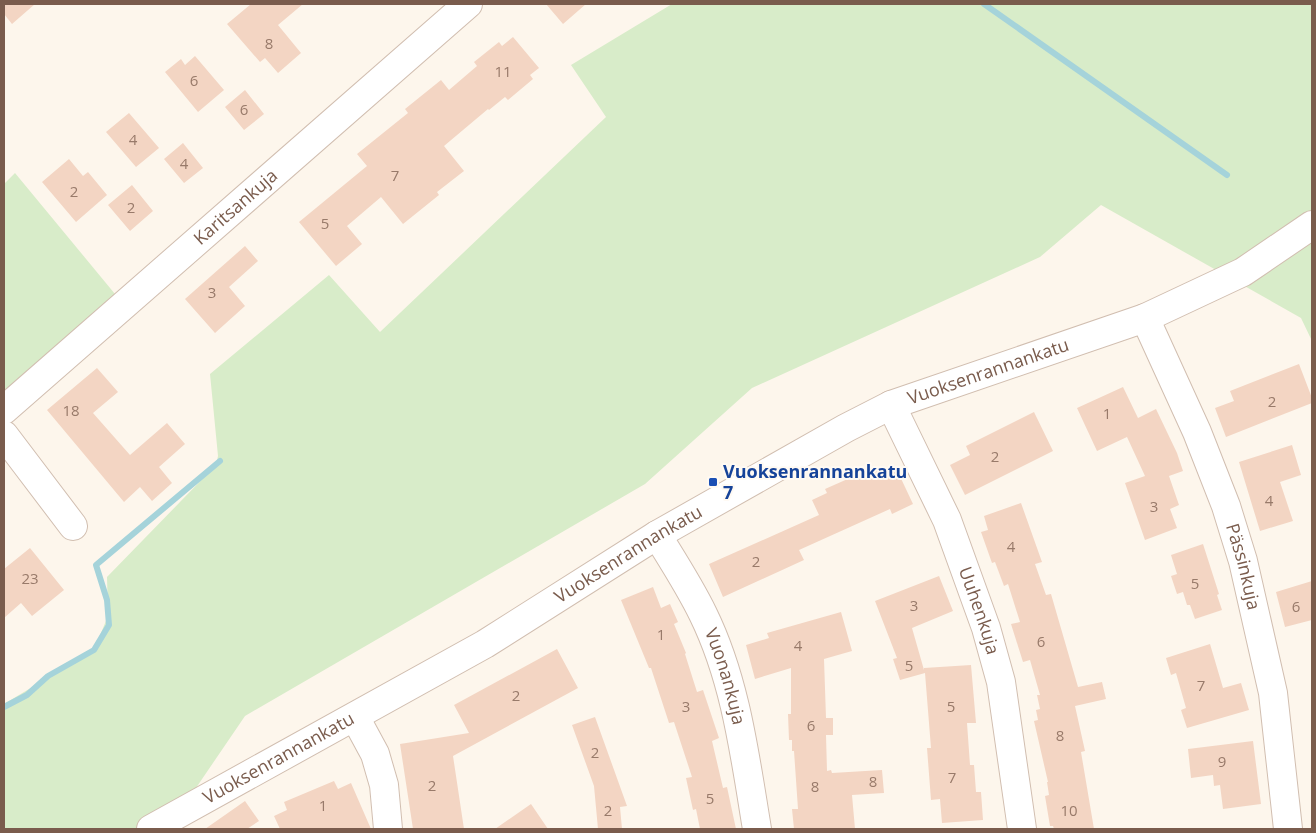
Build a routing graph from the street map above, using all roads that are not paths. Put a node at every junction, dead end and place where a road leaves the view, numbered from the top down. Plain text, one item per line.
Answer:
1 (468, 4) edge
2 (1312, 226) edge
3 (1144, 318) junction
4 (891, 405) junction
5 (4, 410) edge
6 (4, 435) edge
7 (73, 526) dead end
8 (657, 535) junction
9 (355, 717) junction
10 (151, 829) edge
11 (388, 829) edge
12 (757, 829) edge
13 (1022, 829) edge
14 (1288, 829) edge

1 - 5 street, Karitsankuja
2 - 3 street, Vuoksenrannankatu
3 - 4 street, Vuoksenrannankatu
3 - 14 street, Pässinkuja
4 - 8 street, Vuoksenrannankatu
4 - 13 street, Uuhenkuja
6 - 7 street
8 - 9 street, Vuoksenrannankatu
8 - 12 street, Vuonankuja
9 - 10 street, Vuoksenrannankatu
9 - 11 street

